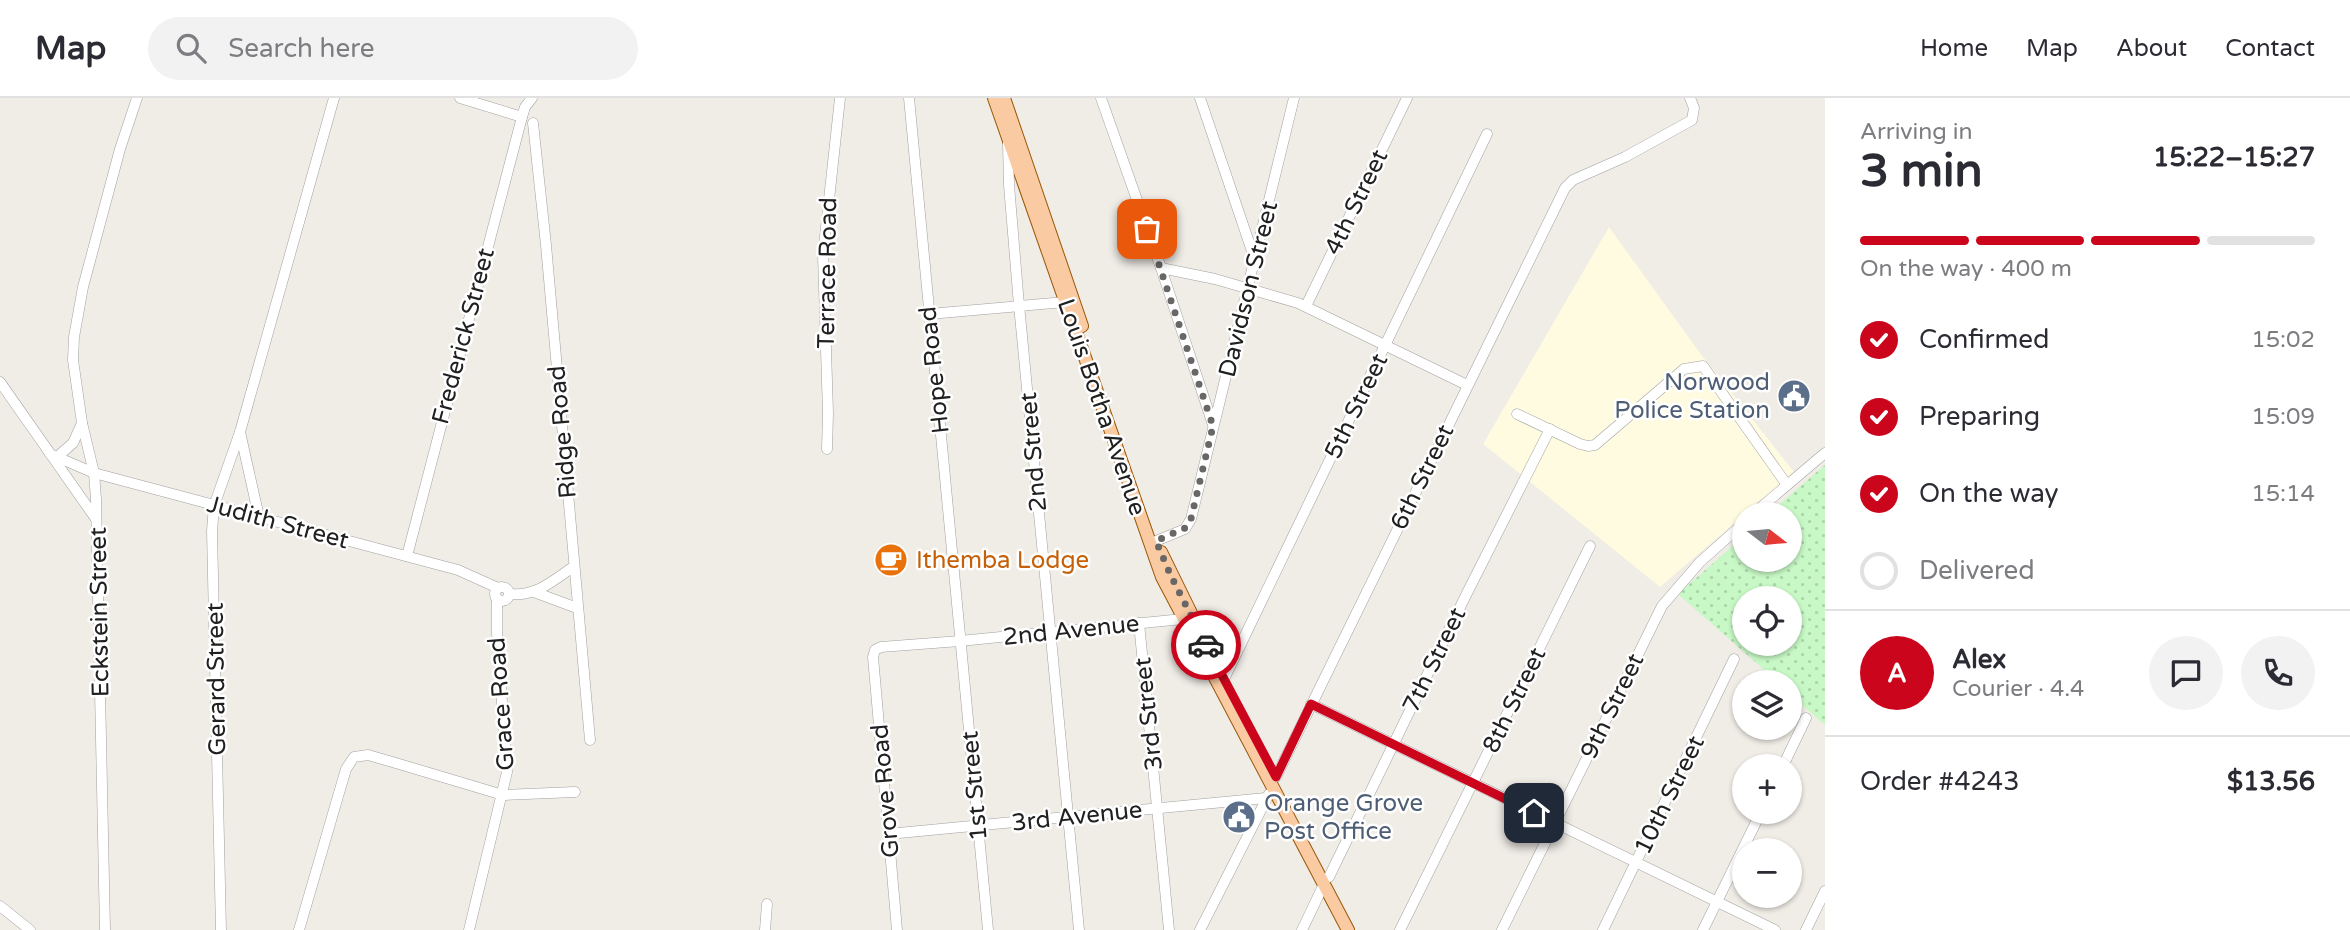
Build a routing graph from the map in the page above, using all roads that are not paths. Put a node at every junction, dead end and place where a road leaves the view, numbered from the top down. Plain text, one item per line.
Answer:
1 (138, 98) edge
2 (334, 98) edge
3 (460, 98) edge
4 (840, 98) edge
5 (909, 98) edge
6 (994, 98) edge
7 (1004, 98) edge
8 (1101, 98) edge
9 (1200, 98) edge
10 (1294, 98) edge
11 (1407, 98) edge
12 (1690, 98) edge
13 (531, 99) edge
14 (522, 117) junction
15 (533, 123) dead end
16 (1487, 134) dead end
17 (1008, 142) junction
18 (1255, 258) junction
19 (1161, 268) junction
20 (1247, 287) junction
21 (1065, 302) junction
22 (1019, 305) junction
23 (1306, 306) junction
24 (929, 314) junction
25 (1386, 344) junction
26 (0, 382) edge
27 (1467, 385) junction
28 (1517, 414) dead end
29 (82, 423) junction
30 (1213, 426) junction
31 (1549, 429) junction
32 (240, 432) junction
33 (828, 449) dead end
34 (1825, 453) edge
35 (53, 456) junction
36 (94, 473) junction
37 (1787, 485) junction
38 (1767, 502) edge
39 (214, 506) junction
40 (259, 517) junction
41 (97, 520) junction
42 (1732, 533) edge
43 (1156, 541) junction
44 (1590, 546) dead end
45 (407, 556) junction
46 (573, 567) junction
47 (534, 592) junction
48 (497, 594) junction
49 (577, 608) junction
50 (1182, 619) junction
51 (1139, 623) junction
52 (1050, 633) junction
53 (960, 642) junction
54 (873, 653) joint
55 (1734, 659) dead end
56 (1224, 678) junction
57 (1311, 704) junction
58 (1806, 718) dead end
59 (590, 740) dead end
60 (1393, 744) junction
61 (1789, 754) edge
62 (1473, 783) junction
63 (1271, 787) junction
64 (575, 792) dead end
65 (503, 795) junction
66 (1157, 808) junction
67 (1068, 816) junction
68 (1555, 823) junction
69 (1754, 824) edge
70 (977, 826) junction
71 (888, 834) junction
72 (1636, 862) junction
73 (1326, 880) junction
74 (1825, 891) edge
75 (1717, 902) junction
76 (767, 904) dead end
77 (0, 906) edge
78 (30, 930) edge
79 (105, 930) edge
80 (221, 930) edge
81 (299, 930) edge
82 (469, 930) edge
83 (765, 930) edge
84 (897, 930) edge
85 (988, 930) edge
86 (1079, 930) edge
87 (1169, 930) edge
88 (1200, 930) edge
89 (1302, 930) edge
90 (1348, 930) edge
91 (1357, 930) edge
92 (1400, 930) edge
93 (1502, 930) edge
94 (1603, 930) edge
95 (1703, 930) edge
96 (1775, 930) edge
97 (1806, 930) edge

1 - 29 street, Eckstein Street
2 - 32 street, Gerard Street
3 - 14 street
4 - 33 street, Terrace Road
5 - 24 street, Hope Road
6 - 17 main road, Louis Botha Avenue
7 - 43 main road, Louis Botha Avenue
8 - 19 street
9 - 18 street
10 - 18 street, Davidson Street
11 - 23 street, 4th Street
12 - 27 street, 6th Street
13 - 14 street, Frederick Street
14 - 45 street, Frederick Street
15 - 46 street, Ridge Road
16 - 25 street, 5th Street
17 - 21 main road, Louis Botha Avenue
17 - 22 street, 2nd Street
18 - 20 street, Davidson Street
19 - 20 street
19 - 30 street
20 - 23 street
20 - 30 street, Davidson Street
21 - 22 street
21 - 50 main road, Louis Botha Avenue
22 - 24 street
22 - 52 street, 2nd Street
23 - 25 street
24 - 53 street, Hope Road
25 - 27 street
25 - 56 street, 5th Street
26 - 35 street
27 - 57 street, 6th Street
28 - 31 street
29 - 35 street
29 - 36 street, Eckstein Street
30 - 43 street, Davidson Street
31 - 37 street
31 - 60 street, 7th Street
32 - 39 street, Gerard Street
32 - 40 street, Gerard Street
34 - 37 street
35 - 36 street, Judith Street
35 - 41 street
36 - 39 street, Judith Street
36 - 41 street, Eckstein Street
37 - 38 street
39 - 40 street, Judith Street
39 - 80 street, Gerard Street
40 - 45 street, Judith Street
41 - 79 street, Eckstein Street
42 - 68 street, 9th Street
43 - 56 main road, Louis Botha Avenue
44 - 62 street, 8th Street
45 - 48 street, Judith Street
46 - 47 street
46 - 49 street, Ridge Road
47 - 48 street, Judith Street
47 - 49 street
48 - 65 street, Grace Road
49 - 59 street, Ridge Road
50 - 51 street, 2nd Avenue
50 - 63 main road, Louis Botha Avenue
51 - 52 street, 2nd Avenue
51 - 66 street, 3rd Street
52 - 53 street, 2nd Avenue
52 - 67 street, 2nd Street
53 - 54 street, 2nd Avenue
53 - 70 street, 1st Street
54 - 71 street, Grove Road
55 - 72 street, 10th Street
56 - 63 main road, Louis Botha Avenue
57 - 60 street
57 - 63 street, 6th Street
58 - 61 street
60 - 62 street
60 - 73 street, 7th Street
62 - 68 street
62 - 92 street, 8th Street
63 - 66 street, 3rd Avenue
63 - 73 main road, Louis Botha Avenue
63 - 88 street, 6th Street
64 - 65 street
65 - 81 street
65 - 82 street, Grace Road
66 - 67 street, 3rd Avenue
66 - 87 street, 3rd Street
67 - 70 street, 3rd Avenue
67 - 86 street, 2nd Street
68 - 72 street
68 - 93 street, 9th Street
69 - 75 street
70 - 71 street, 3rd Avenue
70 - 85 street, 1st Street
71 - 84 street, Grove Road
72 - 75 street
72 - 94 street, 10th Street
73 - 89 street, 7th Street
73 - 90 main road, Louis Botha Avenue
73 - 91 main road, Louis Botha Avenue
74 - 97 street
75 - 95 street
75 - 96 street
76 - 83 street
77 - 78 street

